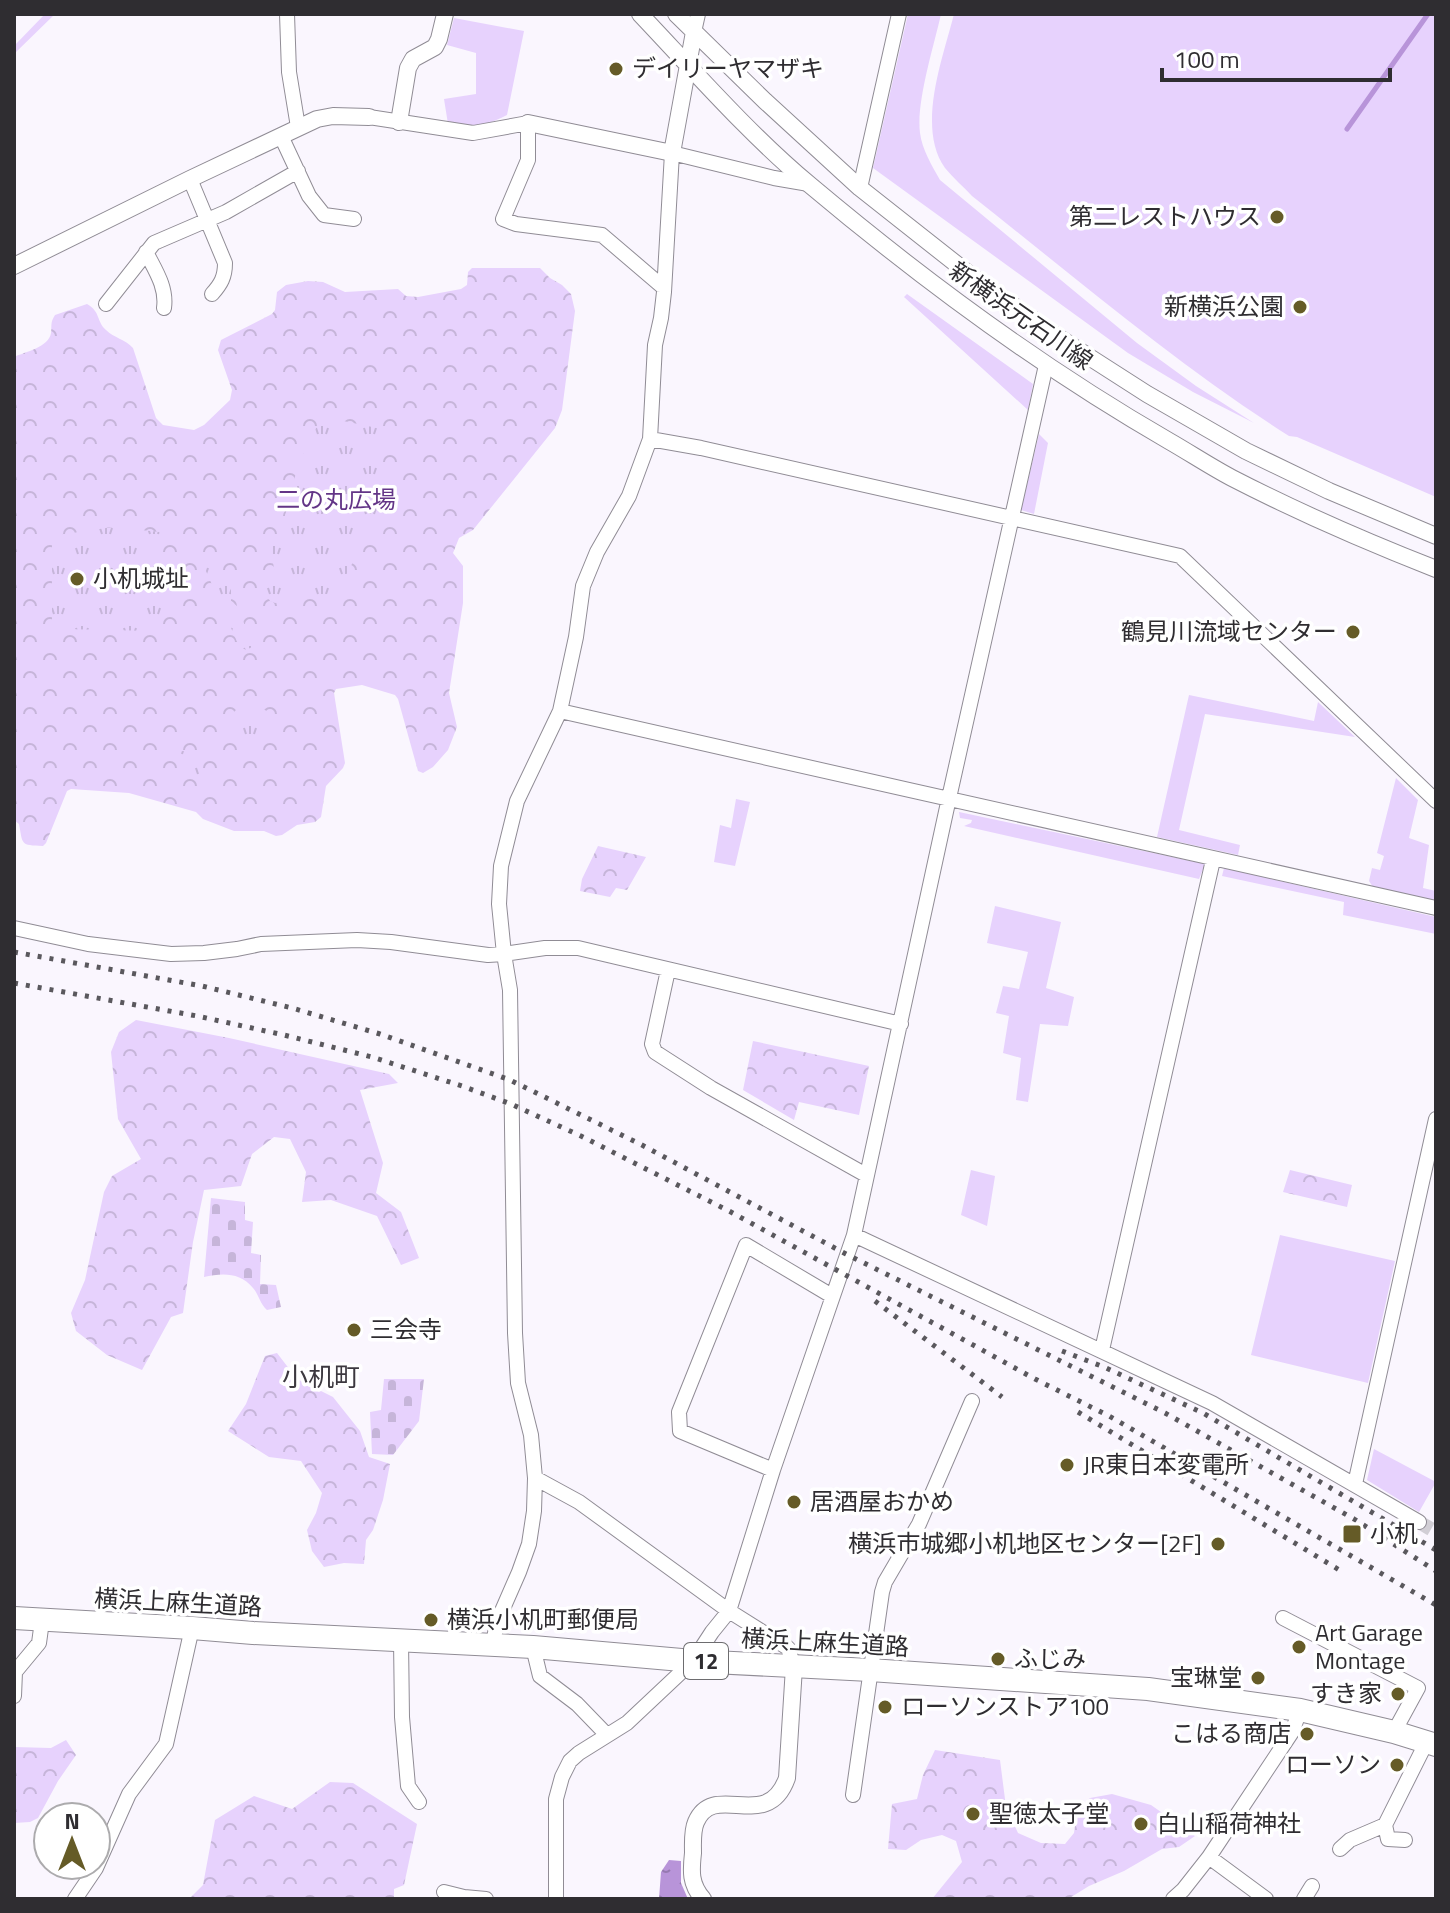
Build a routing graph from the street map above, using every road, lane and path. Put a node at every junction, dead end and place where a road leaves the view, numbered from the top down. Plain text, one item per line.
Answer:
1 (287, 14) edge
2 (445, 14) edge
3 (640, 14) edge
4 (676, 14) edge
5 (698, 14) edge
6 (899, 14) edge
7 (694, 32) junction
8 (687, 65) junction
9 (369, 117) joint
10 (399, 122) junction
11 (528, 123) junction
12 (298, 127) junction
13 (281, 136) junction
14 (672, 153) junction
15 (298, 171) junction
16 (190, 179) junction
17 (809, 184) junction
18 (860, 188) junction
19 (354, 219) dead end
20 (208, 220) junction
21 (146, 252) junction
22 (14, 266) edge
23 (664, 288) junction
24 (212, 294) dead end
25 (106, 304) dead end
26 (164, 308) dead end
27 (1046, 365) junction
28 (650, 439) junction
29 (1011, 518) junction
30 (1436, 536) edge
31 (1436, 569) edge
32 (560, 711) junction
33 (949, 798) junction
34 (1436, 801) edge
35 (1213, 860) junction
36 (1436, 908) edge
37 (14, 928) edge
38 (504, 954) junction
39 (668, 970) junction
40 (901, 1024) junction
41 (1436, 1119) edge
42 (866, 1175) junction
43 (854, 1235) junction
44 (832, 1296) junction
45 (1102, 1350) junction
46 (972, 1401) dead end
47 (773, 1470) junction
48 (535, 1478) junction
49 (1355, 1484) junction
50 (1419, 1522) tunnel mouth
51 (729, 1611) junction
52 (14, 1618) edge
53 (1283, 1618) dead end
54 (42, 1621) junction
55 (192, 1628) junction
56 (401, 1640) junction
57 (492, 1646) junction
58 (533, 1647) junction
59 (693, 1661) junction
60 (794, 1667) junction
61 (870, 1670) junction
62 (14, 1696) edge
63 (1300, 1710) junction
64 (1394, 1732) junction
65 (607, 1735) junction
66 (1432, 1743) edge
67 (853, 1795) dead end
68 (419, 1802) dead end
69 (1385, 1825) junction
70 (1405, 1840) dead end
71 (1340, 1849) dead end
72 (1209, 1857) junction
73 (444, 1892) dead end
74 (75, 1899) edge
75 (486, 1899) edge
76 (556, 1899) edge
77 (703, 1899) edge
78 (1173, 1899) edge
79 (1266, 1899) edge

1 - 12 street
2 - 10 street
3 - 8 street, 新横浜元石川線
4 - 7 street, 新横浜元石川線
5 - 7 street
6 - 18 street
7 - 8 street
7 - 18 street, 新横浜元石川線
8 - 14 street
8 - 17 street, 新横浜元石川線
9 - 10 street
9 - 12 street
10 - 11 street
11 - 14 street
11 - 23 street
12 - 13 street
13 - 15 street
13 - 16 street
14 - 17 street
14 - 23 street
15 - 19 street
15 - 20 street
16 - 20 street
16 - 22 street
17 - 27 street, 新横浜元石川線
18 - 30 street, 新横浜元石川線
20 - 21 street
20 - 24 street
21 - 25 street
21 - 26 street
23 - 28 street
27 - 29 street
27 - 31 street, 新横浜元石川線
28 - 29 street
28 - 32 street
29 - 33 street
29 - 34 street
32 - 33 street
32 - 38 street
33 - 35 street
33 - 40 street
35 - 36 street
35 - 45 street
37 - 38 street
38 - 39 street
38 - 48 street
39 - 40 street
39 - 42 street
40 - 42 street
41 - 49 street
42 - 43 street
43 - 44 street
43 - 45 street
44 - 47 street
44 - 47 street
45 - 49 street
46 - 61 street
47 - 51 street
48 - 51 street
48 - 57 street
49 - 50 street
51 - 59 street
51 - 60 street
52 - 54 main road, 横浜上麻生道路 / 12
53 - 64 street
54 - 55 main road, 横浜上麻生道路 / 12
54 - 62 street
55 - 56 main road, 横浜上麻生道路 / 12
55 - 74 street
56 - 57 main road, 横浜上麻生道路 / 12
56 - 68 street
57 - 58 main road, 横浜上麻生道路 / 12
58 - 59 main road, 横浜上麻生道路 / 12
58 - 65 street
59 - 60 main road, 横浜上麻生道路 / 12
59 - 65 street
60 - 61 main road, 横浜上麻生道路 / 12
60 - 77 street
61 - 63 main road, 横浜上麻生道路 / 12
61 - 67 street
63 - 64 main road, 横浜上麻生道路 / 12
63 - 72 street
64 - 66 main road, 横浜上麻生道路 / 12
65 - 76 street
66 - 69 street
69 - 70 street
69 - 71 street
72 - 78 street
72 - 79 street
73 - 75 street

